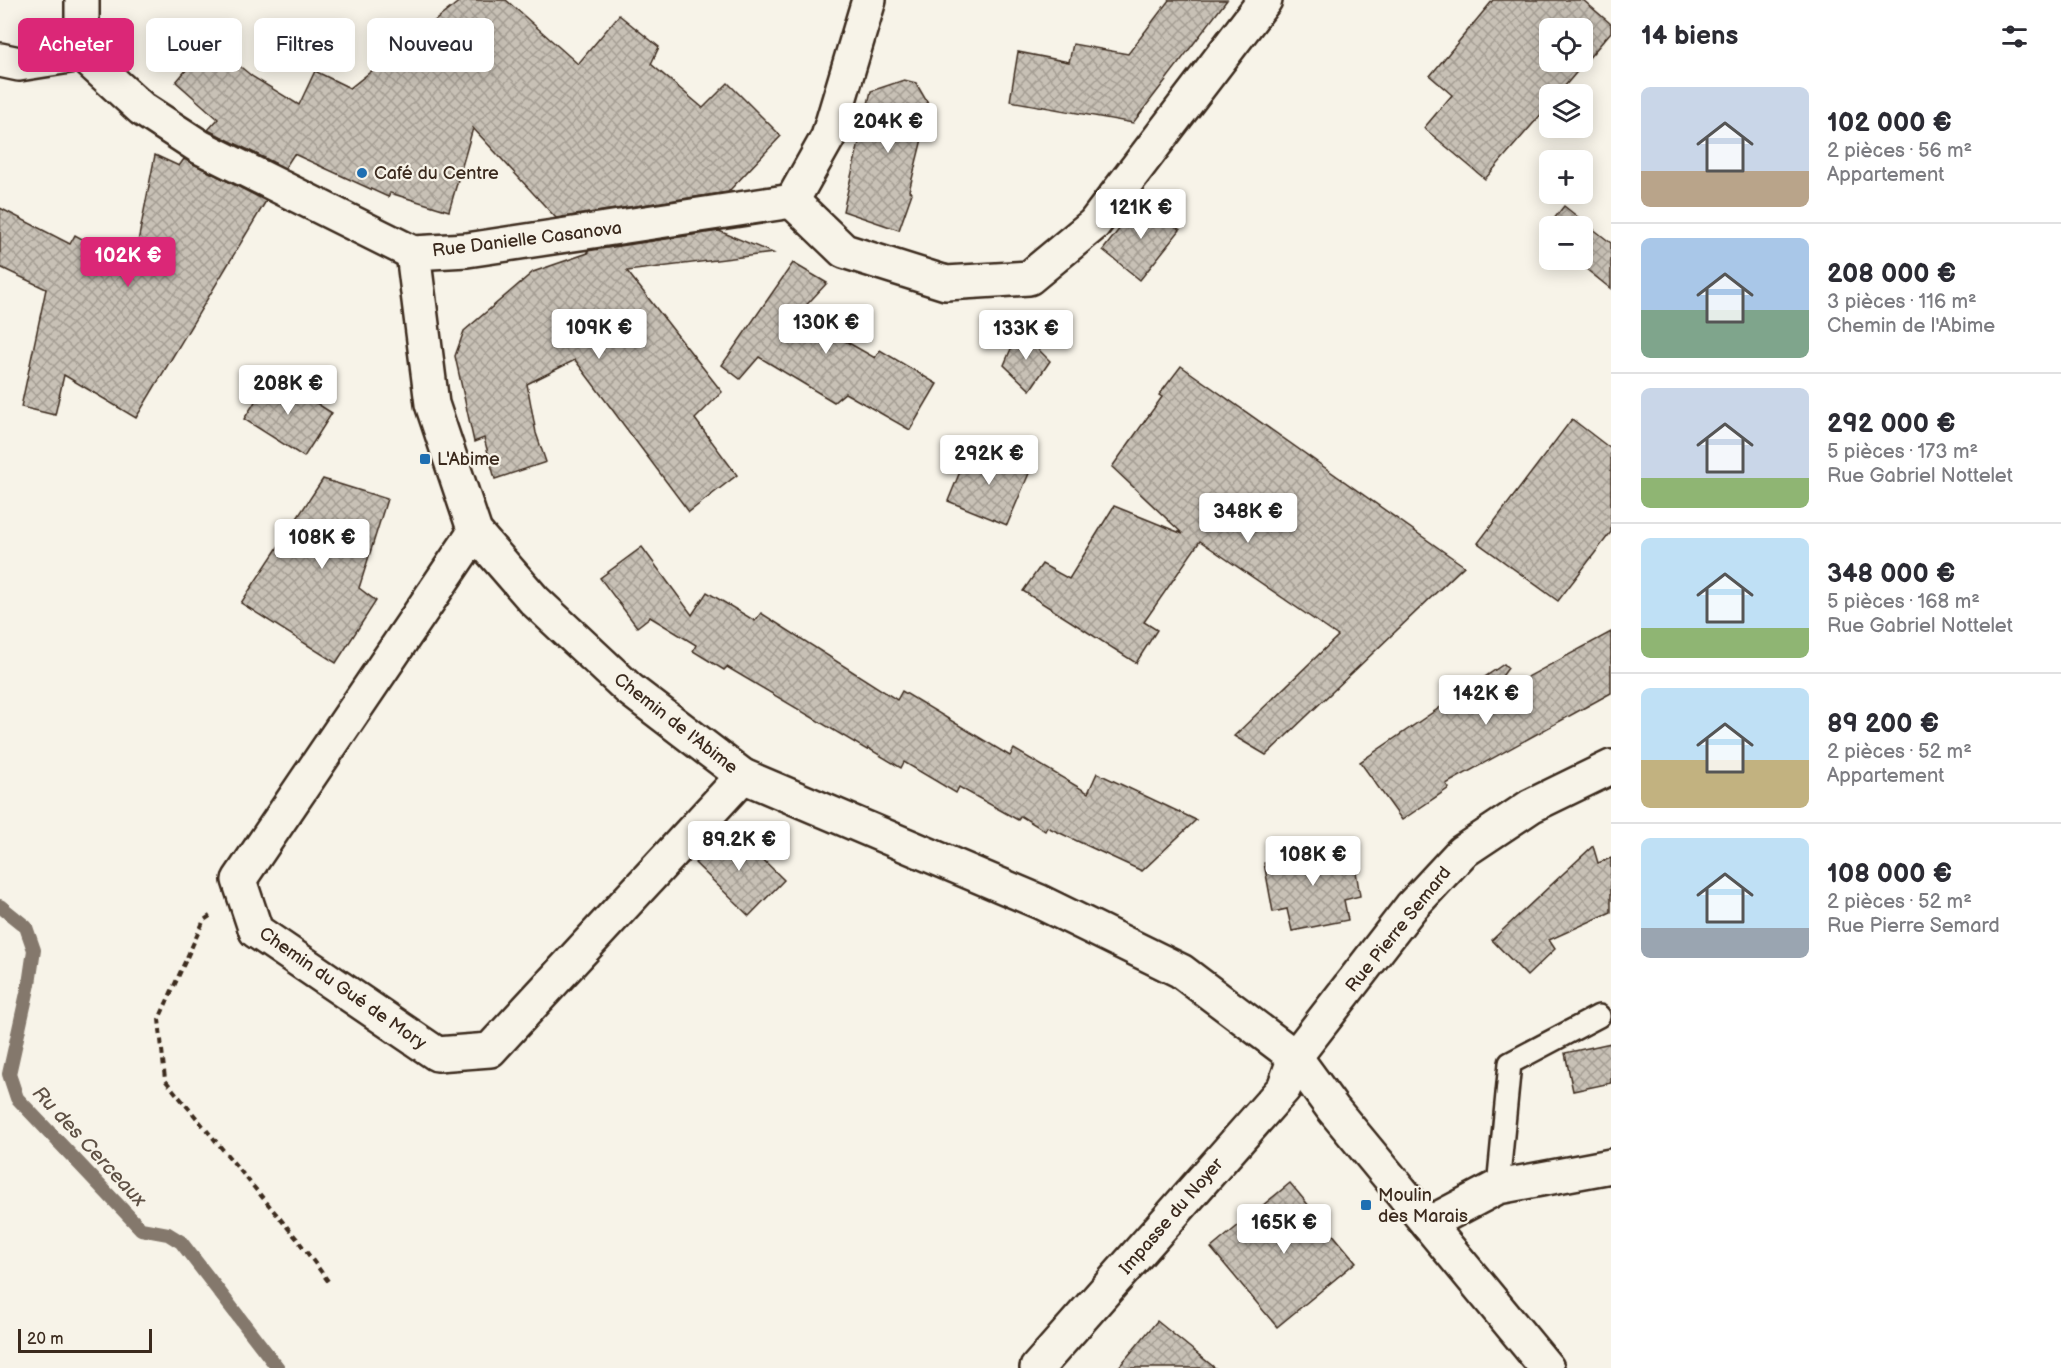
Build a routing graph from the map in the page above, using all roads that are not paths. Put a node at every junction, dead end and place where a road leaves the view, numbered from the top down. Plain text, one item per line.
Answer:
1 (82, 0) edge
2 (869, 0) edge
3 (1265, 0) edge
4 (82, 18) edge
5 (0, 60) edge
6 (18, 64) edge
7 (102, 72) edge
8 (792, 201) junction
9 (413, 253) junction
10 (475, 532) junction
11 (1611, 767) edge
12 (743, 776) junction
13 (1599, 1016) dead end
14 (1295, 1057) junction
15 (1611, 1166) edge
16 (1498, 1187) junction
17 (1428, 1224) junction
18 (1037, 1368) edge
19 (1547, 1368) edge

1 - 4 street
2 - 8 street
3 - 8 street
5 - 6 street
7 - 9 street, Rue Danielle Casanova
8 - 9 street, Rue Danielle Casanova
9 - 10 street, Chemin de l'Abime
10 - 12 street, Chemin de l'Abime
10 - 12 street, Chemin du Gué de Mory
11 - 14 street, Rue Pierre Semard
12 - 14 street, Chemin de l'Abime
13 - 16 lane
14 - 17 street, Chemin de l'Abime
14 - 18 street, Impasse du Noyer
15 - 16 street
16 - 17 street
17 - 19 street, Chemin de l'Abime

